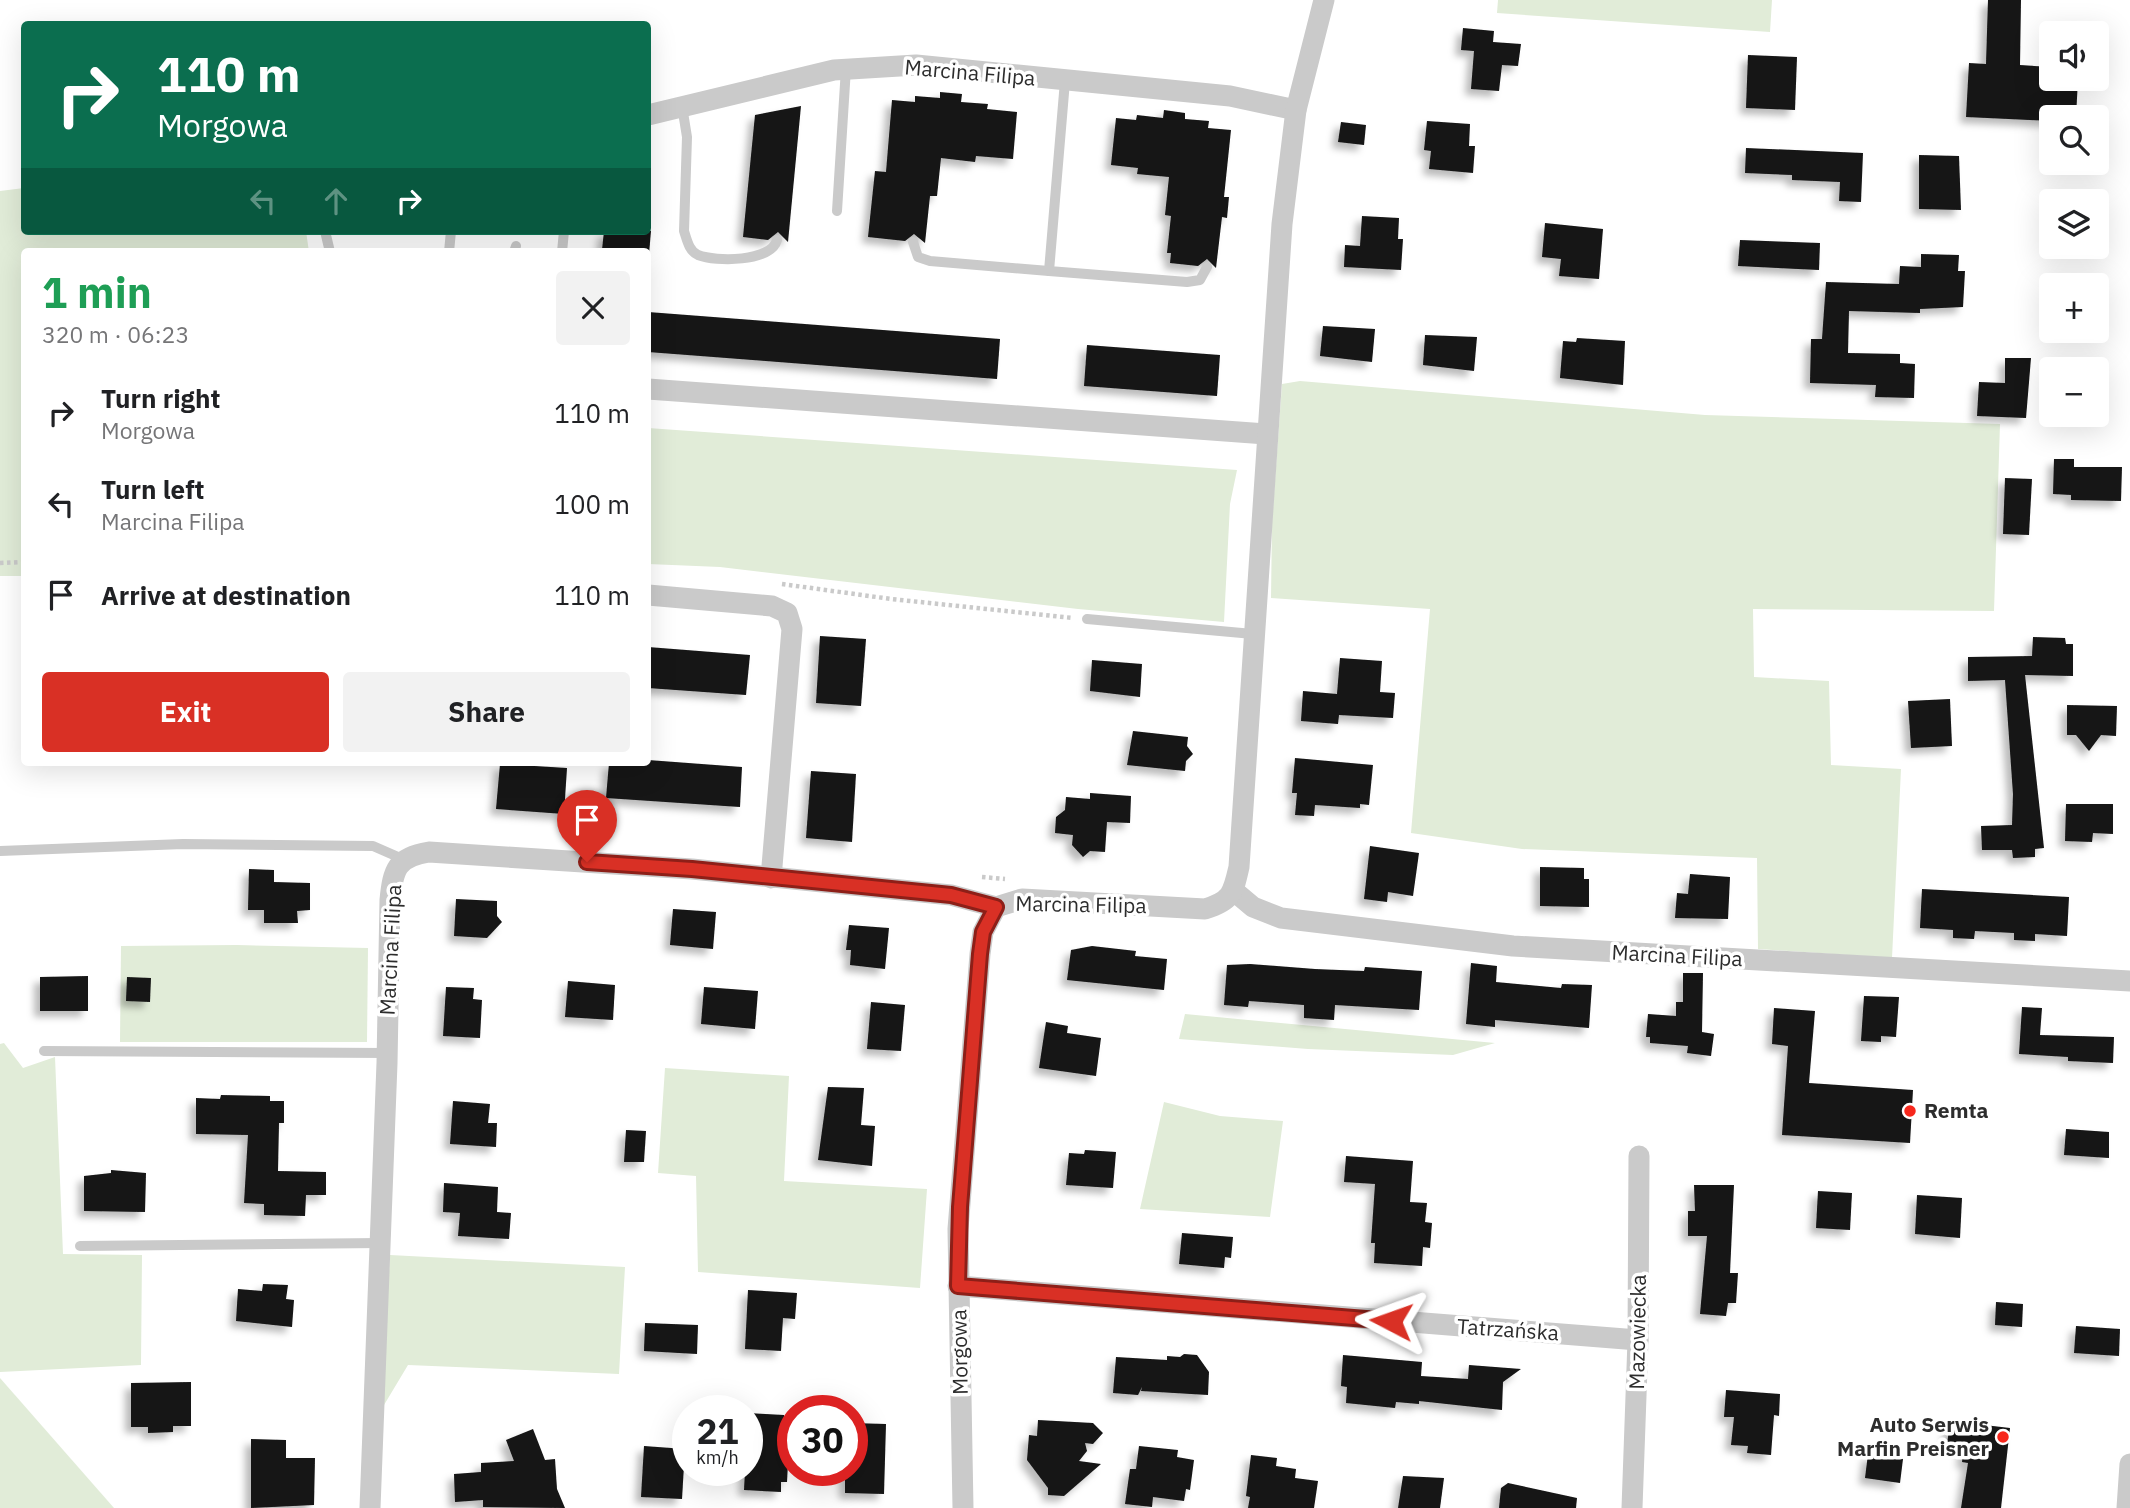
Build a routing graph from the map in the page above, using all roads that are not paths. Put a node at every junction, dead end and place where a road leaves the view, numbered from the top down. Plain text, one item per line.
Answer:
1 (1324, 0) edge
2 (846, 68) junction
3 (1065, 81) junction
4 (682, 106) junction
5 (1296, 110) junction
6 (651, 114) edge
7 (837, 211) dead end
8 (776, 240) dead end
9 (913, 242) dead end
10 (1207, 267) dead end
11 (1049, 271) junction
12 (651, 389) edge
13 (1266, 434) junction
14 (651, 596) edge
15 (1087, 619) road end
16 (1253, 634) junction
17 (0, 851) edge
18 (405, 860) junction
19 (771, 878) junction
20 (1234, 891) junction
21 (996, 907) junction
22 (2130, 981) edge
23 (44, 1051) dead end
24 (387, 1053) junction
25 (1639, 1156) dead end
26 (380, 1243) junction
27 (80, 1246) dead end
28 (958, 1286) junction
29 (1639, 1340) junction
30 (2130, 1464) edge
31 (370, 1508) edge
32 (963, 1508) edge
33 (1632, 1508) edge
34 (2127, 1508) edge

1 - 5 street
2 - 3 street, Marcina Filipa
2 - 4 street, Marcina Filipa
2 - 7 lane
3 - 5 street, Marcina Filipa
3 - 11 lane
4 - 6 street, Marcina Filipa
4 - 8 lane
5 - 13 street
9 - 11 lane
10 - 11 lane
12 - 13 street
13 - 16 street
14 - 19 street
15 - 16 lane
16 - 20 street
17 - 18 lane
18 - 19 street, Marcina Filipa
18 - 24 street, Marcina Filipa
19 - 21 street, Marcina Filipa
20 - 21 street, Marcina Filipa
20 - 22 street, Marcina Filipa
21 - 28 street, Morgowa
23 - 24 lane
24 - 26 street, Marcina Filipa
25 - 29 street, Mazowiecka
26 - 27 lane
26 - 31 street, Marcina Filipa
28 - 29 street, Tatrzańska
28 - 32 street, Morgowa
29 - 33 street, Mazowiecka
30 - 34 street

